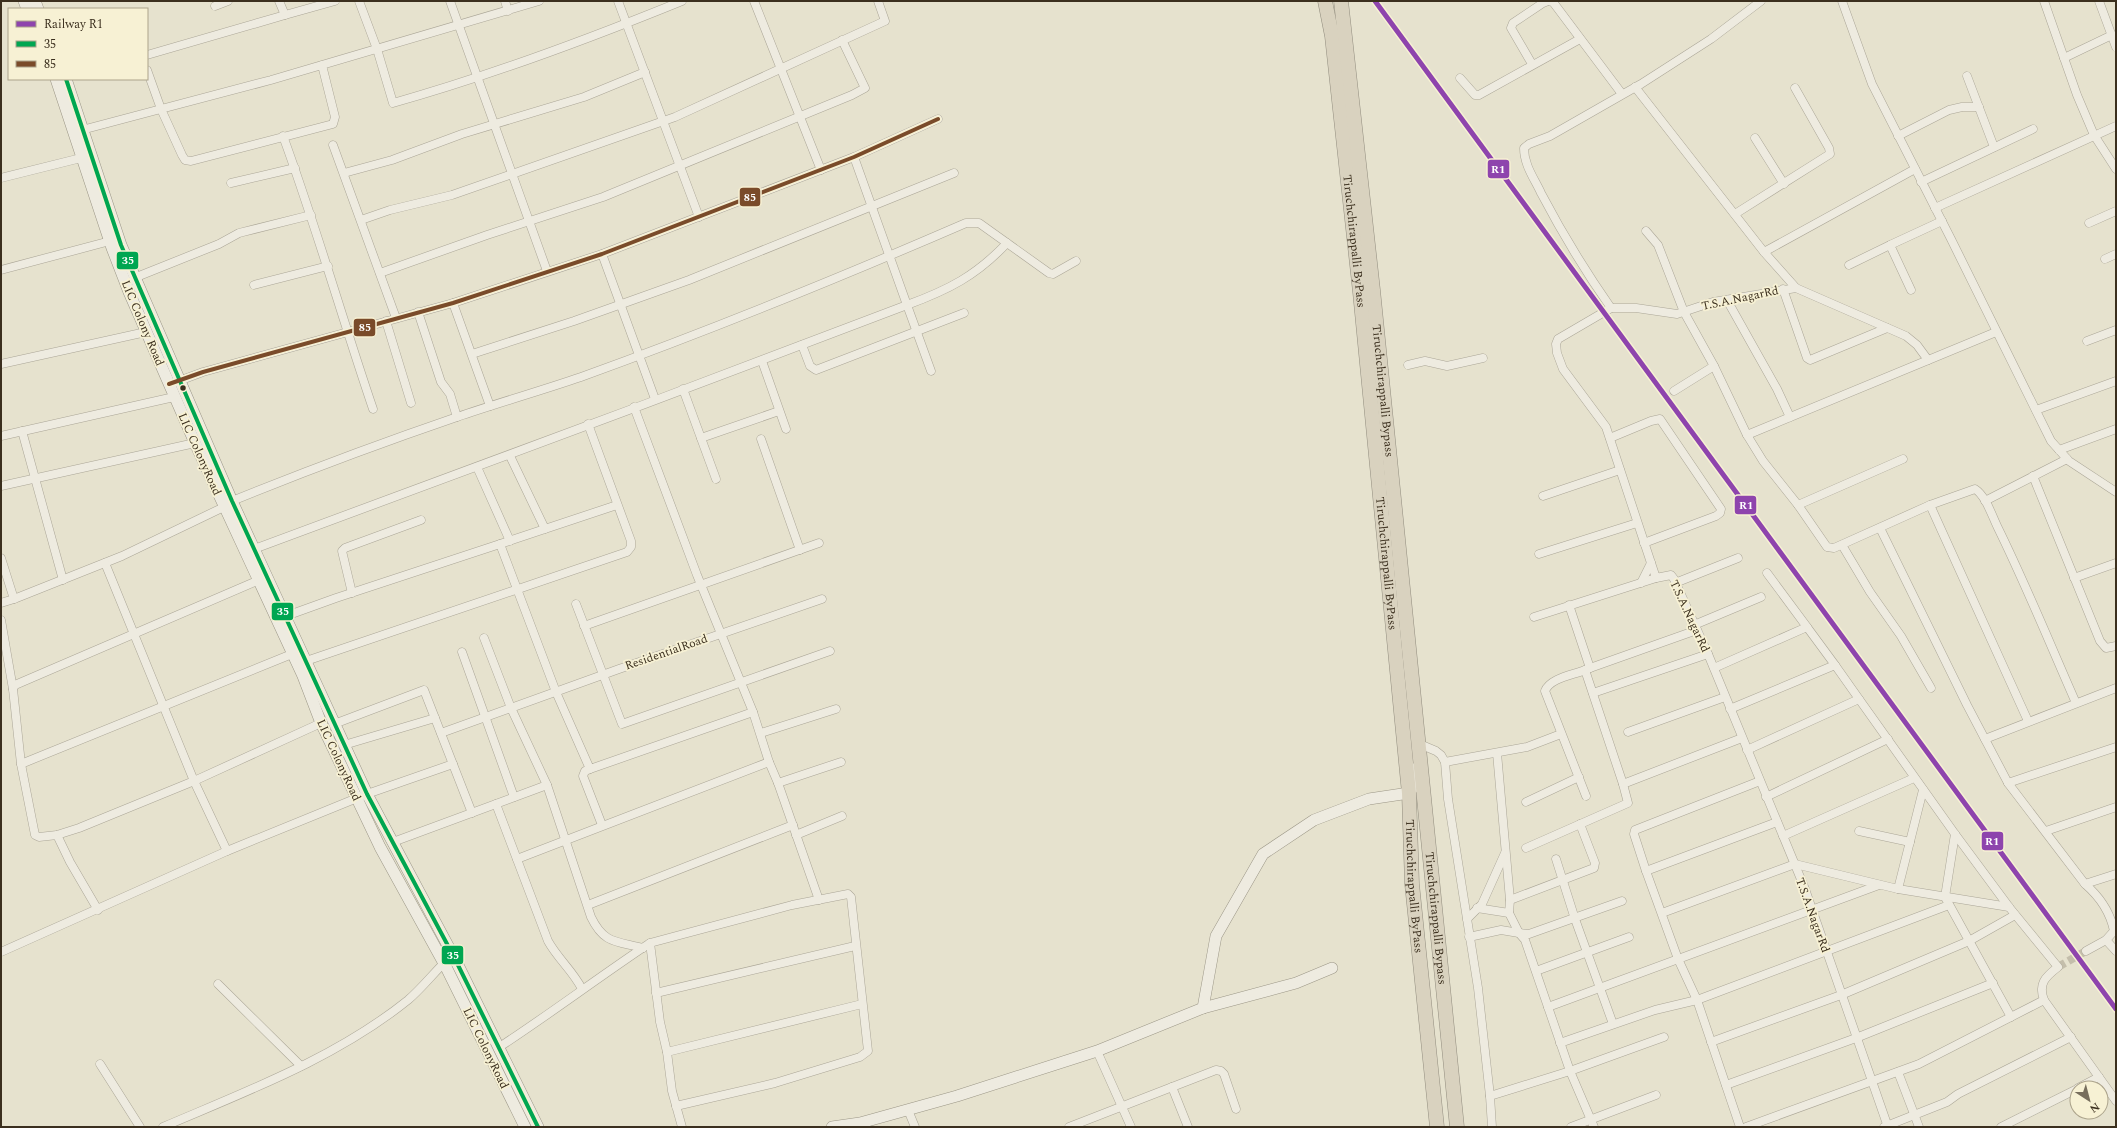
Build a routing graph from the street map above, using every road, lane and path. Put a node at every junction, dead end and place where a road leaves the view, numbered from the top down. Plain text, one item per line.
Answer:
1 (228, 1) edge
2 (279, 1) edge
3 (335, 1) edge
4 (359, 1) edge
5 (450, 1) edge
6 (505, 1) edge
7 (538, 1) edge
8 (618, 1) edge
9 (682, 1) edge
10 (754, 1) edge
11 (878, 1) edge
12 (1325, 1) edge
13 (1761, 1) edge
14 (1842, 1) edge
15 (2044, 1) edge
16 (2100, 1) edge
17 (1341, 4) edge
18 (214, 6) dead end
19 (508, 11) junction
20 (285, 15) junction
21 (627, 23) junction
22 (459, 25) junction
23 (1580, 39) junction
24 (842, 40) junction
25 (2114, 42) edge
26 (377, 49) junction
27 (148, 55) edge
28 (2064, 58) junction
29 (1532, 64) junction
30 (322, 65) junction
31 (781, 69) junction
32 (645, 72) junction
33 (148, 73) edge
34 (1967, 76) dead end
35 (478, 77) junction
36 (1460, 78) dead end
37 (56, 80) edge
38 (66, 80) edge
39 (1635, 87) junction
40 (1795, 88) dead end
41 (1622, 94) junction
42 (1979, 107) junction
43 (161, 109) junction
44 (800, 117) junction
45 (938, 119) dead end
46 (663, 121) junction
47 (494, 124) junction
48 (2116, 126) edge
49 (2033, 129) dead end
50 (77, 131) junction
51 (2094, 135) junction
52 (283, 136) junction
53 (1898, 136) junction
54 (1756, 138) dead end
55 (333, 145) dead end
56 (1994, 147) junction
57 (854, 157) junction
58 (81, 158) junction
59 (681, 167) junction
60 (295, 168) junction
61 (1914, 169) junction
62 (2116, 169) edge
63 (821, 170) junction
64 (344, 173) junction
65 (954, 173) dead end
66 (512, 174) junction
67 (1, 178) edge
68 (1921, 182) junction
69 (231, 183) dead end
70 (1784, 184) junction
71 (872, 207) junction
72 (1935, 208) junction
73 (2116, 211) edge
74 (1735, 214) junction
75 (311, 215) junction
76 (700, 217) junction
77 (361, 220) junction
78 (529, 221) junction
79 (1942, 221) junction
80 (2089, 223) dead end
81 (1646, 230) dead end
82 (1007, 244) junction
83 (114, 245) junction
84 (1890, 245) junction
85 (1764, 252) junction
86 (602, 254) junction
87 (2116, 254) edge
88 (889, 256) junction
89 (2105, 259) dead end
90 (1076, 261) dead end
91 (1850, 265) dead end
92 (328, 266) junction
93 (1, 270) edge
94 (547, 271) junction
95 (380, 273) junction
96 (134, 278) junction
97 (254, 285) dead end
98 (1796, 288) junction
99 (1783, 289) junction
100 (1911, 290) dead end
101 (1727, 300) junction
102 (453, 303) junction
103 (621, 304) junction
104 (907, 305) junction
105 (1611, 308) junction
106 (418, 312) junction
107 (1684, 312) junction
108 (964, 313) dead end
109 (396, 318) junction
110 (386, 321) junction
111 (1887, 328) junction
112 (2116, 330) edge
113 (917, 331) junction
114 (146, 332) junction
115 (347, 332) junction
116 (1996, 332) junction
117 (2087, 341) dead end
118 (802, 345) junction
119 (472, 354) junction
120 (639, 355) junction
121 (1483, 358) dead end
122 (1928, 360) junction
123 (762, 361) junction
124 (1, 364) edge
125 (1408, 365) dead end
126 (1714, 366) junction
127 (931, 371) dead end
128 (2116, 381) edge
129 (174, 383) junction
130 (683, 389) junction
131 (1674, 391) dead end
132 (174, 397) junction
133 (656, 399) junction
134 (411, 403) dead end
135 (490, 406) junction
136 (634, 407) junction
137 (373, 409) dead end
138 (2036, 410) junction
139 (779, 411) junction
140 (457, 417) junction
141 (1790, 417) junction
142 (588, 424) junction
143 (786, 429) dead end
144 (2116, 429) edge
145 (22, 431) junction
146 (1747, 435) junction
147 (1, 436) edge
148 (701, 438) junction
149 (1610, 438) junction
150 (761, 439) dead end
151 (195, 443) junction
152 (2059, 450) junction
153 (510, 456) junction
154 (2067, 458) junction
155 (1903, 459) dead end
156 (477, 466) junction
157 (1620, 470) junction
158 (2033, 476) junction
159 (36, 478) junction
160 (716, 479) dead end
161 (1, 486) edge
162 (2116, 492) edge
163 (1543, 496) dead end
164 (1985, 501) junction
165 (228, 504) junction
166 (617, 505) junction
167 (1798, 505) junction
168 (1930, 505) junction
169 (421, 520) dead end
170 (1637, 523) junction
171 (1880, 528) junction
172 (545, 529) junction
173 (510, 540) junction
174 (819, 543) dead end
175 (1644, 543) junction
176 (500, 544) junction
177 (1842, 545) junction
178 (254, 549) junction
179 (800, 550) junction
180 (1539, 554) dead end
181 (1, 558) edge
182 (1738, 558) dead end
183 (105, 563) junction
184 (1651, 563) junction
185 (2116, 563) edge
186 (257, 567) junction
187 (1768, 573) dead end
188 (1656, 578) junction
189 (2074, 578) junction
190 (63, 580) junction
191 (257, 581) junction
192 (1641, 583) junction
193 (1675, 583) junction
194 (701, 585) junction
195 (518, 591) junction
196 (352, 593) junction
197 (1761, 597) dead end
198 (14, 599) junction
199 (822, 600) dead end
200 (1, 603) edge
201 (576, 604) dead end
202 (1569, 605) junction
203 (286, 616) junction
204 (1534, 617) dead end
205 (1, 620) edge
206 (584, 626) junction
207 (1696, 627) junction
208 (1807, 627) junction
209 (133, 634) junction
210 (721, 634) junction
211 (484, 638) dead end
212 (2116, 646) edge
213 (830, 651) dead end
214 (462, 652) dead end
215 (292, 654) junction
216 (1708, 654) junction
217 (306, 662) junction
218 (1835, 665) junction
219 (1714, 668) junction
220 (1587, 669) junction
221 (603, 674) junction
222 (741, 683) junction
223 (1930, 688) dead end
224 (2116, 688) edge
225 (13, 689) junction
226 (556, 692) junction
227 (1593, 693) junction
228 (1725, 697) junction
229 (1859, 699) junction
230 (2076, 703) junction
231 (164, 706) junction
232 (511, 708) junction
233 (836, 709) dead end
234 (1413, 709) junction
235 (1730, 709) junction
236 (753, 712) junction
237 (485, 717) junction
238 (435, 718) junction
239 (2028, 721) junction
240 (322, 723) junction
241 (334, 724) junction
242 (1628, 732) dead end
243 (441, 733) junction
244 (761, 733) junction
245 (1561, 734) junction
246 (1742, 738) junction
247 (1888, 739) junction
248 (1985, 739) junction
249 (1417, 743) junction
250 (344, 745) junction
251 (2116, 747) edge
252 (1747, 750) junction
253 (1497, 753) junction
254 (769, 762) junction
255 (841, 762) dead end
256 (1445, 762) junction
257 (21, 764) junction
258 (453, 764) junction
259 (590, 769) junction
260 (1579, 777) junction
261 (1914, 778) junction
262 (1760, 780) junction
263 (194, 781) junction
264 (778, 783) junction
265 (2008, 783) junction
266 (547, 784) junction
267 (1623, 784) junction
268 (1923, 790) junction
269 (1409, 793) junction
270 (1586, 796) dead end
271 (362, 797) junction
272 (514, 797) junction
273 (1766, 797) junction
274 (1423, 798) junction
275 (1526, 802) dead end
276 (496, 804) junction
277 (2116, 807) edge
278 (472, 813) junction
279 (842, 816) dead end
280 (1777, 822) junction
281 (1580, 824) junction
282 (602, 825) junction
283 (793, 825) junction
284 (1859, 831) dead end
285 (2046, 831) junction
286 (1955, 834) junction
287 (57, 835) junction
288 (796, 835) junction
289 (1783, 836) junction
290 (566, 840) junction
291 (393, 842) junction
292 (1910, 842) junction
293 (1526, 848) dead end
294 (227, 851) junction
295 (1506, 852) junction
296 (517, 859) junction
297 (1556, 859) dead end
298 (1795, 864) junction
299 (1646, 871) junction
300 (2116, 874) edge
301 (1564, 881) junction
302 (1412, 884) junction
303 (2085, 884) junction
304 (1880, 885) junction
305 (1898, 889) junction
306 (1945, 897) junction
307 (819, 900) junction
308 (1510, 900) junction
309 (1622, 901) dead end
310 (588, 905) junction
311 (1949, 905) junction
312 (1477, 908) junction
313 (2009, 908) junction
314 (98, 910) junction
315 (1812, 910) junction
316 (1509, 913) junction
317 (1662, 913) junction
318 (2015, 914) junction
319 (1467, 919) junction
320 (1575, 919) junction
321 (2115, 930) edge
322 (1519, 933) junction
323 (1469, 937) junction
324 (1629, 937) dead end
325 (2106, 940) junction
326 (1969, 941) junction
327 (650, 943) junction
328 (855, 946) junction
329 (643, 948) junction
330 (2086, 951) tunnel mouth
331 (2116, 951) edge
332 (1, 952) edge
333 (1827, 952) junction
334 (1587, 953) junction
335 (1678, 959) junction
336 (449, 960) junction
337 (1332, 968) dead end
338 (1536, 971) junction
339 (1993, 983) junction
340 (218, 984) dead end
341 (1601, 987) junction
342 (582, 989) junction
343 (656, 993) junction
344 (1841, 995) junction
345 (1697, 1000) junction
346 (2044, 1000) junction
347 (862, 1004) junction
348 (1548, 1007) junction
349 (1203, 1008) junction
350 (2012, 1017) junction
351 (1613, 1024) junction
352 (1664, 1037) dead end
353 (2071, 1037) junction
354 (1856, 1038) junction
355 (1711, 1042) junction
356 (1560, 1043) junction
357 (498, 1048) junction
358 (1096, 1051) junction
359 (666, 1052) junction
360 (100, 1064) dead end
361 (301, 1066) junction
362 (1570, 1071) junction
363 (1898, 1072) junction
364 (2099, 1077) junction
365 (2093, 1080) edge
366 (1872, 1082) junction
367 (1726, 1084) junction
368 (1172, 1087) junction
369 (2069, 1093) edge
370 (1656, 1095) dead end
371 (1490, 1096) junction
372 (2116, 1101) edge
373 (676, 1106) junction
374 (1122, 1108) junction
375 (1236, 1109) dead end
376 (908, 1110) junction
377 (1915, 1116) junction
378 (1592, 1123) edge
379 (1887, 1126) edge
380 (140, 1127) edge
381 (163, 1127) edge
382 (525, 1127) edge
383 (538, 1127) edge
384 (682, 1127) edge
385 (832, 1127) edge
386 (915, 1127) edge
387 (1069, 1127) edge
388 (1131, 1127) edge
389 (1188, 1127) edge
390 (1437, 1127) edge
391 (1457, 1127) edge
392 (1492, 1127) edge
393 (1571, 1127) edge
394 (1740, 1127) edge
395 (1746, 1127) edge
396 (1919, 1127) edge
397 (2001, 1127) edge

1 - 18 street
2 - 20 street
3 - 20 street
4 - 26 street
5 - 22 street
6 - 19 street
7 - 19 street
8 - 21 street
9 - 21 street
10 - 31 street
11 - 24 street
12 - 269 highway, Tiruchchirappalli ByPass
13 - 39 street
14 - 53 street
15 - 28 street
16 - 25 street
17 - 234 highway, Tiruchchirappalli Bypass
19 - 22 street
20 - 27 street
21 - 32 street
21 - 35 street
22 - 26 street
22 - 35 street
23 - 29 street
23 - 29 street
23 - 41 street
24 - 31 street
24 - 44 street
25 - 28 street
26 - 30 street
26 - 35 street
28 - 51 street
29 - 36 street
30 - 43 street
30 - 52 street
31 - 44 street
31 - 46 street
32 - 46 street
32 - 47 street
33 - 43 street
34 - 42 street
35 - 47 street
37 - 50 main road, LIC Colony Road
38 - 50 main road, LIC ColonyRoad
39 - 41 street
39 - 74 street
40 - 70 street
41 - 105 street
42 - 53 street
42 - 56 street
43 - 50 street
43 - 52 street
44 - 59 street
44 - 63 street
45 - 57 street
46 - 59 street
46 - 66 street
47 - 64 street
47 - 66 street
48 - 51 street
49 - 56 street
50 - 58 main road, LIC Colony Road
50 - 83 main road, LIC ColonyRoad
51 - 62 street
51 - 72 street
52 - 60 street
53 - 61 street
54 - 70 street
55 - 64 street
56 - 68 street
57 - 63 street
57 - 71 street
58 - 67 street
58 - 83 main road, LIC Colony Road
59 - 76 street
59 - 78 street
60 - 69 street
60 - 75 street
61 - 68 street
61 - 85 street
63 - 76 street
64 - 77 street
65 - 71 street
66 - 77 street
66 - 78 street
68 - 72 street
70 - 74 street
71 - 88 street
71 - 103 street
72 - 79 street
73 - 80 street
74 - 85 street
75 - 92 street
75 - 96 street
76 - 86 street
77 - 95 street
78 - 94 street
78 - 95 street
79 - 84 street
79 - 116 street
81 - 107 street
82 - 88 street
82 - 90 street
82 - 104 street
83 - 93 street
83 - 96 main road, LIC ColonyRoad
83 - 114 main road, LIC Colony Road
84 - 91 street
84 - 100 street
85 - 98 street
86 - 94 street
86 - 103 street
87 - 89 street
88 - 104 street
88 - 120 street
92 - 97 street
92 - 115 street
94 - 102 street
95 - 109 street
96 - 129 main road, LIC ColonyRoad
98 - 99 street, T.S.A.NagarRd
98 - 111 street
99 - 101 street, T.S.A.NagarRd
99 - 111 street
101 - 107 street, T.S.A.NagarRd
101 - 141 street
102 - 106 street
102 - 119 street
103 - 119 street
103 - 120 street
104 - 113 street
104 - 118 street
105 - 107 street, T.S.A.NagarRd
105 - 149 street, T.S.A.NagarRd
106 - 109 street
106 - 140 street
107 - 126 street
108 - 113 street
109 - 110 street
110 - 115 street
110 - 134 street
111 - 122 street
112 - 117 street
113 - 118 street
113 - 127 street
114 - 124 street
114 - 129 main road, LIC Colony Road
115 - 129 street
115 - 137 street
116 - 122 street
116 - 138 street
118 - 123 street
119 - 135 street
120 - 133 street
120 - 135 street
121 - 125 street
122 - 141 street
123 - 130 street
123 - 139 street
126 - 131 street
126 - 146 street
128 - 138 street
129 - 132 main road, LIC ColonyRoad
129 - 165 main road, LIC ColonyRoad
130 - 133 street
130 - 148 street
132 - 145 street
132 - 151 main road, LIC ColonyRoad
133 - 136 street
135 - 140 street
136 - 142 street
136 - 194 street
138 - 152 street
139 - 143 street
139 - 148 street
140 - 165 street
141 - 146 street
142 - 153 street
142 - 166 street
144 - 152 street
145 - 147 street
145 - 159 street
146 - 167 street
148 - 160 street
149 - 157 street, T.S.A.NagarRd
149 - 175 street
150 - 179 street
151 - 159 street
151 - 165 main road, LIC ColonyRoad
152 - 154 street
153 - 156 street
153 - 172 street
154 - 158 street
154 - 162 street
155 - 167 street
156 - 173 street
156 - 178 street
157 - 163 street
157 - 170 street, T.S.A.NagarRd
158 - 164 street
158 - 189 street
159 - 161 street
159 - 190 street
164 - 168 street
164 - 230 street
165 - 178 main road, LIC ColonyRoad
165 - 183 street
165 - 186 main road, LIC ColonyRoad
166 - 172 street
166 - 195 street
167 - 177 street
168 - 171 street
168 - 239 street
169 - 196 street
170 - 175 street, T.S.A.NagarRd
170 - 180 street
171 - 177 street
171 - 248 street
172 - 173 street
173 - 176 street
174 - 179 street
175 - 184 street, T.S.A.NagarRd
176 - 195 street
176 - 196 street
177 - 223 street
178 - 186 main road, LIC ColonyRoad
179 - 194 street
181 - 198 street
182 - 193 street
183 - 190 street
183 - 209 street
184 - 188 street, T.S.A.NagarRd
184 - 192 street
185 - 189 street
186 - 191 main road, LIC ColonyRoad
186 - 203 main road, LIC ColonyRoad
187 - 208 street
188 - 192 street
188 - 193 street, T.S.A.NagarRd
189 - 212 street
190 - 198 street
191 - 209 street
191 - 215 main road, LIC ColonyRoad
192 - 202 street
193 - 207 street, T.S.A.NagarRd
194 - 206 street
194 - 210 street
195 - 217 street
195 - 226 street
196 - 203 street
197 - 207 street
198 - 200 street
199 - 210 street, ResidentialRoad
201 - 206 street
202 - 204 street
202 - 220 street
203 - 217 main road, LIC ColonyRoad
205 - 225 street
206 - 221 street
207 - 216 street, T.S.A.NagarRd
207 - 220 street
208 - 218 street
208 - 219 street
209 - 225 street
209 - 231 street
210 - 221 street, ResidentialRoad
210 - 222 street
211 - 232 street
213 - 222 street
214 - 237 street
215 - 231 street
215 - 240 main road, LIC ColonyRoad
216 - 219 street, T.S.A.NagarRd
216 - 227 street
217 - 241 main road, LIC ColonyRoad
218 - 229 street
218 - 235 street
219 - 228 street, T.S.A.NagarRd
220 - 227 street
220 - 245 street
221 - 222 street
221 - 226 street, ResidentialRoad
222 - 236 street
224 - 230 street
225 - 257 street
226 - 232 street, ResidentialRoad
226 - 259 street
227 - 267 street
228 - 235 street, T.S.A.NagarRd
228 - 242 street
229 - 247 street
229 - 252 street
230 - 239 street
231 - 257 street
231 - 263 street
232 - 237 street, ResidentialRoad
232 - 266 street
233 - 244 street
234 - 249 highway, Tiruchchirappalli Bypass
234 - 269 main road, Tiruchchirappalli Bypass
235 - 246 street, T.S.A.NagarRd
236 - 244 street
236 - 259 street
237 - 243 street, ResidentialRoad
237 - 272 street
238 - 241 street
238 - 243 street
238 - 250 street
239 - 248 street
240 - 263 street
240 - 271 main road, LIC ColonyRoad
241 - 250 main road, LIC ColonyRoad
243 - 258 street
244 - 254 street
245 - 253 street
245 - 260 street
246 - 252 street, T.S.A.NagarRd
246 - 267 street
247 - 261 street
247 - 273 street
248 - 265 street
249 - 256 street
249 - 274 highway, Tiruchchirappalli Bypass
250 - 271 main road, LIC ColonyRoad
251 - 265 street
252 - 262 street, T.S.A.NagarRd
253 - 256 street
253 - 295 street
254 - 264 street
254 - 282 street
255 - 264 street
256 - 319 street
257 - 287 street
258 - 271 street
258 - 278 street
259 - 282 street
260 - 270 street
260 - 275 street
261 - 268 street
261 - 289 street
262 - 273 street, T.S.A.NagarRd
262 - 299 street
263 - 287 street
263 - 294 street
264 - 283 street
265 - 285 street
266 - 272 street
266 - 290 street
267 - 281 street
268 - 286 street
268 - 292 street
269 - 302 highway, Tiruchchirappalli ByPass
269 - 349 main road
271 - 291 main road, LIC ColonyRoad
271 - 294 street
271 - 336 main road, LIC ColonyRoad
272 - 276 street
273 - 280 street, T.S.A.NagarRd
274 - 302 highway
274 - 391 highway, Tiruchchirappalli Bypass
276 - 278 street
276 - 296 street
277 - 285 street
278 - 291 street
279 - 288 street
280 - 289 street, T.S.A.NagarRd
280 - 299 street
281 - 293 street
281 - 301 street
282 - 290 street
283 - 288 street
283 - 310 street
284 - 292 street
285 - 303 street
286 - 306 street
286 - 313 street
287 - 314 street
288 - 307 street
289 - 298 street, T.S.A.NagarRd
290 - 296 street
290 - 310 street
291 - 336 main road, LIC ColonyRoad
292 - 305 street
294 - 314 street
295 - 308 street
295 - 312 street
296 - 342 street
297 - 301 street
298 - 304 street
298 - 315 street, T.S.A.NagarRd
298 - 317 street
299 - 317 street
300 - 303 street
301 - 308 street
301 - 320 street
302 - 390 highway, Tiruchchirappalli ByPass
303 - 321 street
304 - 305 street
304 - 315 street
305 - 306 street
306 - 311 street
306 - 313 street
307 - 327 street
307 - 328 street
308 - 316 street
309 - 320 street
310 - 329 street
311 - 326 street
311 - 333 street
312 - 316 street
312 - 319 street
313 - 318 street
314 - 332 street
315 - 333 street, T.S.A.NagarRd
315 - 335 street
316 - 322 street
317 - 335 street
318 - 326 street
318 - 346 street
319 - 323 street
320 - 322 street
320 - 334 street
321 - 325 street
322 - 323 street
322 - 338 street
323 - 371 street
324 - 334 street
325 - 330 street
325 - 331 street
326 - 339 street
326 - 344 street
327 - 329 street
327 - 343 street
328 - 343 street
328 - 347 street
329 - 342 street
333 - 344 street, T.S.A.NagarRd
333 - 345 street
334 - 338 street
334 - 341 street
335 - 341 street
335 - 345 street
336 - 357 main road, LIC ColonyRoad
336 - 361 street
336 - 382 main road, LIC ColonyRoad
337 - 349 main road
338 - 348 street
339 - 350 street
339 - 354 street
340 - 361 street
341 - 348 street
341 - 351 street
342 - 357 street
343 - 359 street
344 - 354 street, T.S.A.NagarRd
344 - 355 street
345 - 351 street
345 - 355 street
346 - 350 street
346 - 353 street
347 - 359 street
347 - 373 street
348 - 356 street
349 - 358 main road
350 - 363 street
351 - 356 street
352 - 362 street
353 - 364 street
353 - 377 street
354 - 366 street, T.S.A.NagarRd
354 - 367 street
355 - 367 street
356 - 362 street
357 - 383 main road, LIC ColonyRoad
358 - 374 street
358 - 376 main road
359 - 373 street
360 - 380 street
361 - 381 street
362 - 371 street
362 - 378 street
363 - 366 street
363 - 377 street
364 - 365 street
364 - 372 street
366 - 379 street, T.S.A.NagarRd
366 - 395 street
367 - 394 street
368 - 374 street
368 - 375 street
368 - 389 street
369 - 397 street
370 - 378 street
371 - 392 street
373 - 384 street
374 - 387 street
374 - 388 street
376 - 385 main road
376 - 386 street
377 - 379 street
377 - 396 street
378 - 393 street

